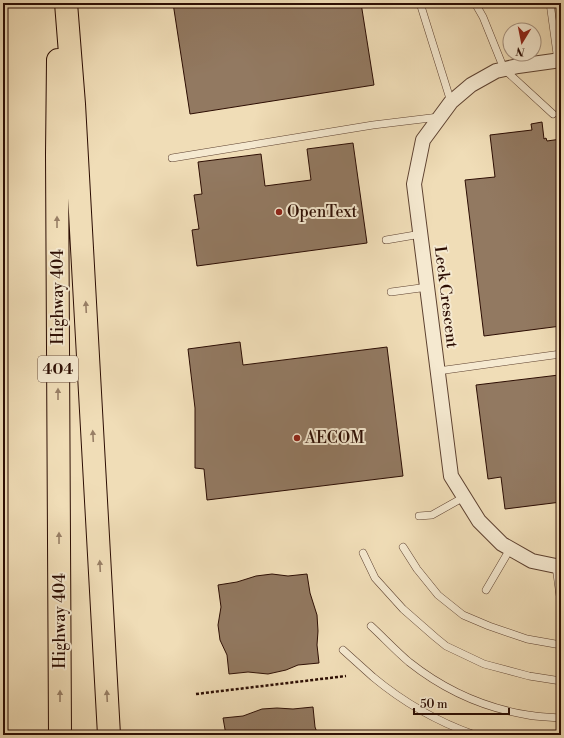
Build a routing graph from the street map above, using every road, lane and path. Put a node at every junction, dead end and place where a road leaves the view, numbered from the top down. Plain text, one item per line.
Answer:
1 (59, 3) edge
2 (66, 3) edge
3 (420, 3) edge
4 (475, 3) edge
5 (550, 3) edge
6 (560, 61) edge
7 (504, 69) junction
8 (451, 102) junction
9 (553, 114) dead end
10 (440, 117) junction
11 (172, 158) dead end
12 (421, 234) junction
13 (386, 240) dead end
14 (428, 287) junction
15 (391, 292) dead end
16 (561, 354) edge
17 (438, 371) junction
18 (464, 497) junction
19 (419, 516) dead end
20 (403, 546) dead end
21 (510, 549) junction
22 (363, 552) dead end
23 (559, 566) edge
24 (486, 590) dead end
25 (561, 604) edge
26 (372, 626) dead end
27 (561, 645) edge
28 (343, 650) dead end
29 (346, 676) dead end
30 (561, 681) edge
31 (196, 694) dead end
32 (561, 718) edge
33 (60, 735) edge
34 (109, 735) edge
35 (475, 735) edge

33 -> 1 highway, Highway 404 / 404
34 -> 2 highway
3 - 8 lane
4 - 7 lane
5 - 6 lane
6 - 7 street, Leek Crescent
7 - 8 street, Leek Crescent
7 - 9 lane
8 - 10 street, Leek Crescent
10 - 11 lane
10 - 12 street, Leek Crescent
12 - 13 lane
12 - 14 street, Leek Crescent
14 - 15 lane
14 - 17 street, Leek Crescent
16 - 17 lane
17 - 18 street, Leek Crescent
18 - 19 lane
18 - 21 street, Leek Crescent
20 - 27 lane
21 - 23 street, Leek Crescent
21 - 24 lane
22 - 30 lane
23 - 25 lane
26 - 32 lane
28 - 35 lane
29 - 31 path

